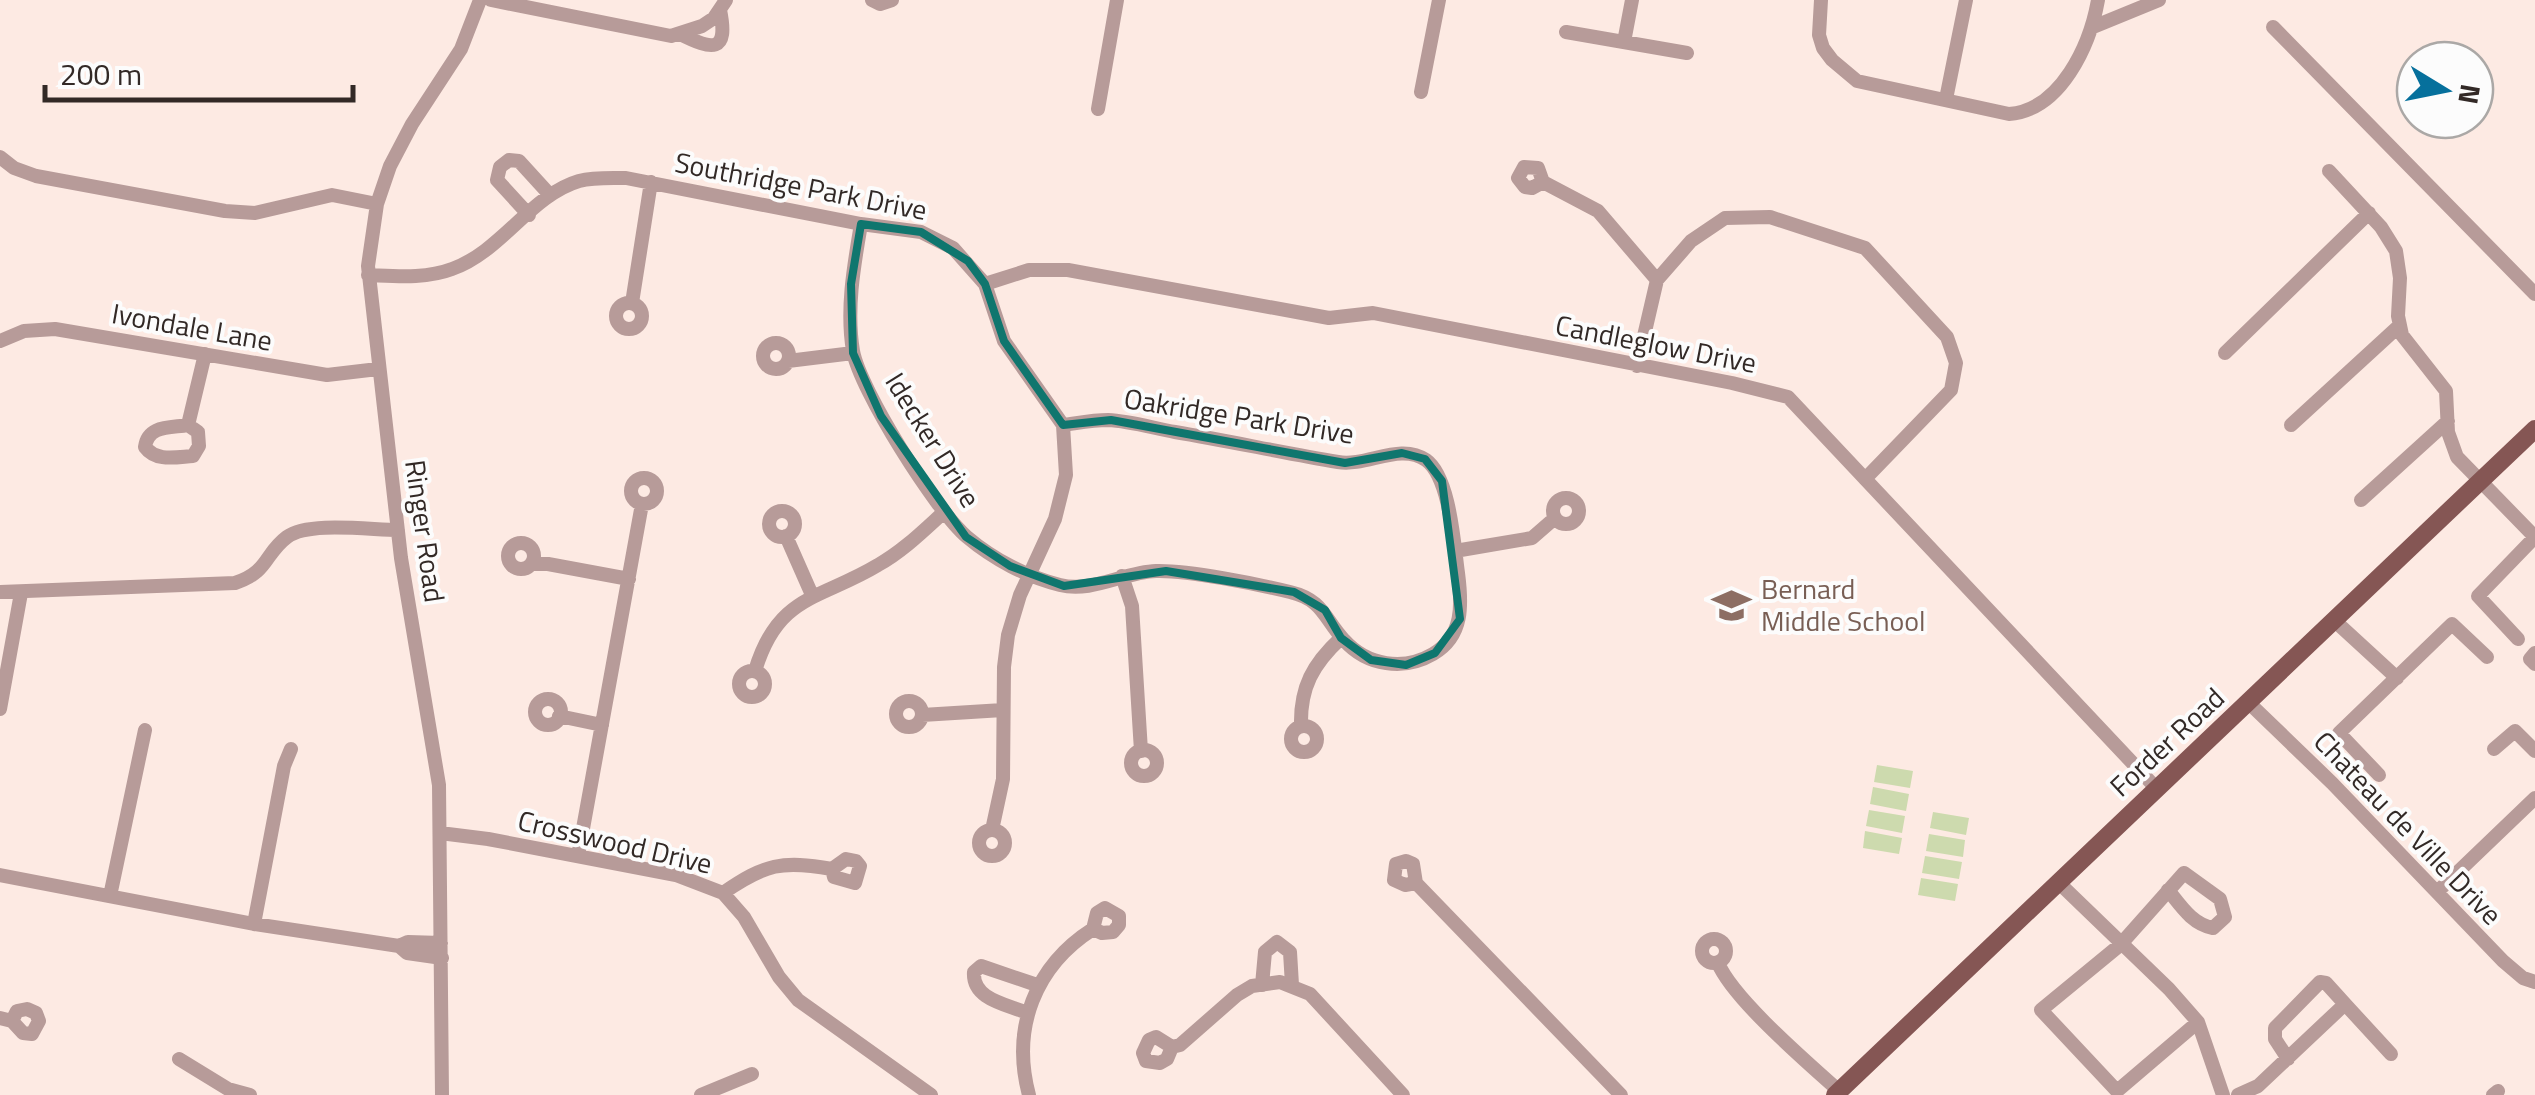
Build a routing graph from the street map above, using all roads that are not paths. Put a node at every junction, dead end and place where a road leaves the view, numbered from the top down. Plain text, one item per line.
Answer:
1 (480, 0) edge
2 (491, 0) edge
3 (872, 0) edge
4 (892, 0) edge
5 (1117, 0) edge
6 (1439, 0) edge
7 (1632, 0) edge
8 (1821, 0) edge
9 (1966, 0) edge
10 (2098, 0) edge
11 (2158, 0) edge
12 (723, 5) edge
13 (2093, 26) junction
14 (2273, 27) dead end
15 (1566, 32) dead end
16 (680, 34) junction
17 (1624, 42) junction
18 (1687, 53) dead end
19 (1422, 92) dead end
20 (1946, 99) junction
21 (1098, 109) dead end
22 (0, 157) edge
23 (2329, 171) dead end
24 (651, 182) junction
25 (1543, 182) dead end
26 (550, 195) junction
27 (377, 204) junction
28 (2368, 213) junction
29 (529, 215) junction
30 (861, 224) junction
31 (368, 275) junction
32 (1657, 280) junction
33 (985, 284) junction
34 (2535, 294) edge
35 (632, 303) dead end
36 (2399, 326) junction
37 (0, 341) edge
38 (854, 353) junction
39 (205, 354) junction
40 (2224, 354) dead end
41 (788, 361) dead end
42 (1637, 366) junction
43 (378, 369) junction
44 (2448, 421) junction
45 (188, 425) dead end
46 (1063, 425) junction
47 (2291, 425) dead end
48 (2535, 429) edge
49 (1865, 479) junction
50 (2480, 484) junction
51 (2361, 500) dead end
52 (642, 504) dead end
53 (944, 512) junction
54 (1555, 518) dead end
55 (398, 530) junction
56 (786, 536) dead end
57 (2535, 537) edge
58 (1455, 551) junction
59 (531, 564) dead end
60 (1031, 576) junction
61 (1122, 576) junction
62 (629, 579) junction
63 (0, 592) edge
64 (22, 593) junction
65 (812, 595) junction
66 (2336, 622) junction
67 (1342, 638) junction
68 (2518, 639) dead end
69 (2487, 658) dead end
70 (755, 671) dead end
71 (2397, 678) junction
72 (2249, 703) junction
73 (0, 709) edge
74 (1003, 710) junction
75 (559, 716) dead end
76 (922, 716) dead end
77 (602, 725) junction
78 (1301, 726) dead end
79 (146, 730) dead end
80 (291, 748) dead end
81 (2494, 749) dead end
82 (1141, 751) dead end
83 (2535, 751) edge
84 (2379, 775) dead end
85 (2156, 789) junction
86 (2535, 798) edge
87 (992, 830) dead end
88 (440, 833) junction
89 (578, 856) junction
90 (832, 869) dead end
91 (0, 874) edge
92 (2058, 882) junction
93 (1416, 884) dead end
94 (2168, 890) dead end
95 (2436, 892) junction
96 (723, 893) junction
97 (110, 896) junction
98 (254, 924) junction
99 (1093, 929) dead end
100 (2120, 944) junction
101 (442, 951) junction
102 (1718, 963) dead end
103 (2535, 982) edge
104 (1262, 984) junction
105 (1037, 985) junction
106 (1292, 985) junction
107 (2345, 1004) junction
108 (1027, 1013) junction
109 (2198, 1022) junction
110 (1172, 1047) dead end
111 (2391, 1054) dead end
112 (2288, 1058) junction
113 (179, 1059) dead end
114 (752, 1074) dead end
115 (1837, 1093) edge
116 (250, 1095) edge
117 (442, 1095) edge
118 (701, 1095) edge
119 (931, 1095) edge
120 (1029, 1095) edge
121 (1403, 1095) edge
122 (1621, 1095) edge
123 (2223, 1095) edge
124 (2238, 1095) edge

1 - 27 street, Ringer Road
2 - 16 street
3 - 4 street
5 - 21 street
6 - 19 street
7 - 17 street
8 - 20 street
9 - 20 street
10 - 13 street
11 - 13 street
12 - 16 street
12 - 16 street
13 - 20 street
14 - 34 street
15 - 17 street
17 - 18 street
22 - 27 street
23 - 28 street
24 - 26 street, Southridge Park Drive
24 - 30 street, Southridge Park Drive
24 - 35 street
25 - 32 street
26 - 29 street, Southridge Park Drive
26 - 29 street
27 - 31 street, Ringer Road
28 - 36 street
28 - 40 street
29 - 31 street, Southridge Park Drive
30 - 33 street, Southridge Park Drive
30 - 38 street, Idecker Drive
31 - 43 street, Ringer Road
32 - 42 street
32 - 49 street
33 - 42 street, Candleglow Drive
33 - 46 street, Southridge Park Drive
36 - 44 street
36 - 47 street
37 - 39 street, Ivondale Lane
38 - 41 street
38 - 53 street, Idecker Drive
39 - 43 street, Ivondale Lane
39 - 45 street
42 - 49 street, Candleglow Drive
43 - 55 street, Ringer Road
44 - 50 street
44 - 51 street
46 - 58 street, Oakridge Park Drive
46 - 60 street
48 - 50 main road, Forder Road
49 - 85 street, Candleglow Drive
50 - 57 street
50 - 66 main road, Forder Road
52 - 62 street
53 - 60 street, Idecker Drive
53 - 65 street
54 - 58 street
55 - 64 street
55 - 88 street, Ringer Road
56 - 65 street
57 - 68 street
58 - 67 street, Idecker Drive
59 - 62 street
60 - 61 street, Idecker Drive
60 - 74 street
61 - 67 street, Idecker Drive
61 - 82 street
62 - 77 street
63 - 64 street
64 - 73 street
65 - 70 street
66 - 71 street
66 - 72 main road, Forder Road
67 - 78 street
69 - 71 street
71 - 84 street
72 - 85 main road, Forder Road
72 - 95 street, Chateau de Ville Drive
74 - 76 street
74 - 87 street
75 - 77 street
77 - 89 street
79 - 97 street
80 - 98 street
81 - 83 street
85 - 92 main road, Forder Road
86 - 95 street
88 - 89 street, Crosswood Drive
88 - 101 street, Ringer Road
89 - 96 street, Crosswood Drive
90 - 96 street
91 - 97 street
92 - 100 street
92 - 115 main road, Forder Road
93 - 122 street
94 - 100 street
95 - 103 street, Chateau de Ville Drive
96 - 119 street, Crosswood Drive
97 - 98 street
98 - 101 street
99 - 105 street
100 - 109 street
100 - 109 street
101 - 117 street, Ringer Road
102 - 115 street
104 - 106 street
104 - 106 street
104 - 110 street
105 - 108 street
105 - 108 street
106 - 121 street
107 - 111 street
107 - 112 street
107 - 112 street
108 - 120 street
109 - 123 street
112 - 124 street
113 - 116 street
114 - 118 street

